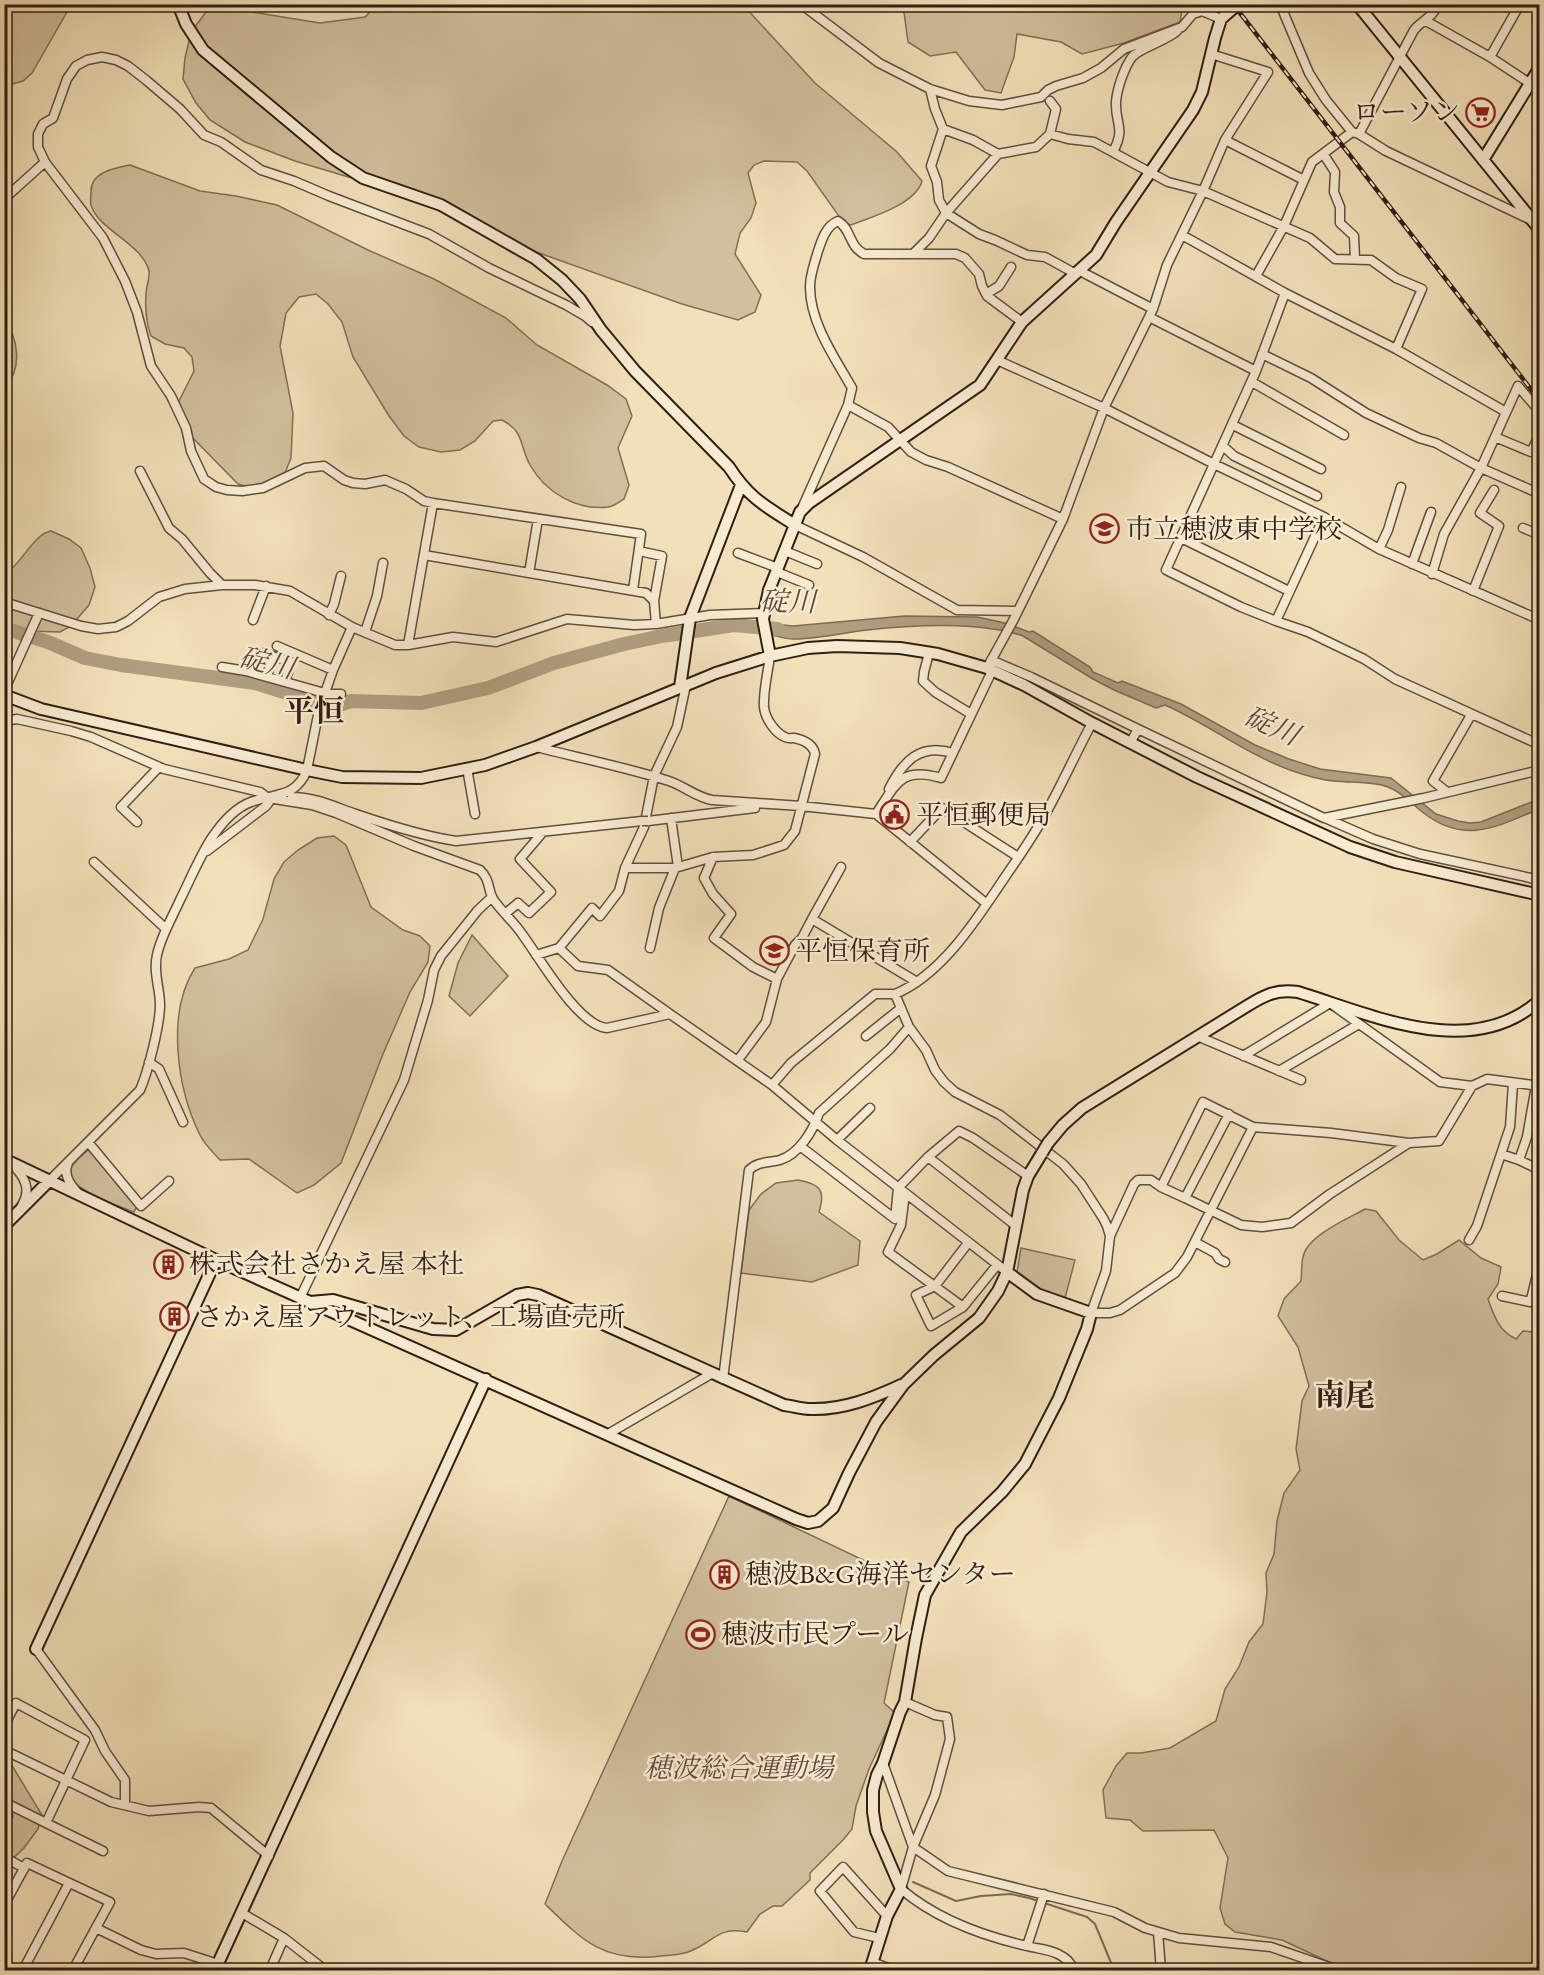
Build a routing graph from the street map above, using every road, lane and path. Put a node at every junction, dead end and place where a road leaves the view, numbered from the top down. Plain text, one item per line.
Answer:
1 (178, 4) edge
2 (801, 4) edge
3 (1238, 4) edge
4 (1280, 4) edge
5 (1357, 4) edge
6 (1438, 4) edge
7 (1520, 4) edge
8 (1221, 19) junction
9 (1426, 21) junction
10 (1182, 27) junction
11 (1211, 54) junction
12 (1490, 57) junction
13 (1401, 58) junction
14 (1539, 66) edge
15 (1529, 84) junction
16 (930, 89) junction
17 (1539, 90) edge
18 (1050, 101) dead end
19 (943, 129) junction
20 (1356, 133) junction
21 (1050, 134) junction
22 (1225, 140) junction
23 (1113, 152) junction
24 (998, 154) junction
25 (1324, 155) junction
26 (1483, 160) junction
27 (45, 162) junction
28 (1150, 172) junction
29 (1304, 180) junction
30 (1203, 191) junction
31 (4, 199) edge
32 (946, 213) junction
33 (1536, 223) edge
34 (1284, 226) junction
35 (1539, 230) edge
36 (1182, 235) junction
37 (913, 254) junction
38 (1355, 259) junction
39 (1011, 267) dead end
40 (1078, 272) junction
41 (1256, 276) junction
42 (1285, 293) junction
43 (986, 294) junction
44 (1151, 313) junction
45 (1022, 322) junction
46 (601, 330) junction
47 (1396, 350) junction
48 (1262, 354) junction
49 (997, 360) junction
50 (1256, 371) junction
51 (1252, 382) junction
52 (848, 405) junction
53 (1104, 408) junction
54 (1506, 412) junction
55 (1539, 412) edge
56 (1233, 425) junction
57 (1539, 434) edge
58 (1344, 435) dead end
59 (1495, 437) junction
60 (900, 439) junction
61 (1223, 446) junction
62 (1214, 464) junction
63 (1481, 468) junction
64 (1321, 469) dead end
65 (140, 471) dead end
66 (741, 485) junction
67 (1401, 487) dead end
68 (1494, 490) dead end
69 (1539, 494) edge
70 (1317, 496) dead end
71 (433, 503) junction
72 (800, 512) junction
73 (1431, 512) dead end
74 (1324, 517) junction
75 (537, 519) junction
76 (1063, 519) junction
77 (795, 525) junction
78 (1523, 528) dead end
79 (1539, 536) edge
80 (1181, 538) junction
81 (1379, 549) junction
82 (639, 551) junction
83 (785, 551) junction
84 (738, 553) dead end
85 (424, 555) junction
86 (384, 563) dead end
87 (817, 564) dead end
88 (1412, 564) junction
89 (777, 570) junction
90 (529, 573) junction
91 (1432, 573) junction
92 (340, 576) dead end
93 (222, 585) junction
94 (808, 585) dead end
95 (266, 586) junction
96 (633, 590) junction
97 (1289, 591) junction
98 (1473, 591) junction
99 (654, 601) junction
100 (4, 602) edge
101 (39, 613) junction
102 (329, 615) junction
103 (1015, 615) junction
104 (764, 616) junction
105 (690, 618) junction
106 (253, 620) dead end
107 (1539, 620) edge
108 (1275, 621) junction
109 (656, 624) junction
110 (352, 627) junction
111 (365, 632) junction
112 (408, 645) junction
113 (277, 646) dead end
114 (929, 653) junction
115 (770, 656) junction
116 (990, 666) junction
117 (222, 667) dead end
118 (333, 670) junction
119 (267, 677) junction
120 (285, 682) junction
121 (683, 686) junction
122 (4, 693) edge
123 (324, 694) junction
124 (341, 694) dead end
125 (971, 714) junction
126 (1471, 715) junction
127 (4, 722) edge
128 (1092, 723) junction
129 (1138, 729) junction
130 (1130, 742) junction
131 (1539, 746) edge
132 (536, 747) junction
133 (953, 753) junction
134 (159, 767) junction
135 (467, 768) junction
136 (307, 770) junction
137 (1539, 770) edge
138 (654, 776) junction
139 (1447, 792) junction
140 (268, 798) junction
141 (791, 805) junction
142 (801, 806) junction
143 (475, 814) dead end
144 (876, 814) junction
145 (671, 818) junction
146 (1324, 818) junction
147 (137, 822) dead end
148 (543, 832) junction
149 (910, 842) junction
150 (201, 856) junction
151 (713, 857) junction
152 (1018, 857) junction
153 (94, 862) dead end
154 (676, 867) junction
155 (841, 867) dead end
156 (625, 868) junction
157 (1528, 877) junction
158 (1539, 880) edge
159 (1524, 891) junction
160 (1539, 895) edge
161 (492, 897) junction
162 (987, 904) junction
163 (506, 914) junction
164 (812, 919) junction
165 (166, 929) junction
166 (559, 948) junction
167 (650, 948) dead end
168 (536, 955) junction
169 (777, 979) junction
170 (916, 982) junction
171 (896, 994) junction
172 (1539, 1000) edge
173 (1330, 1003) junction
174 (901, 1008) junction
175 (670, 1014) junction
176 (1359, 1024) junction
177 (909, 1027) junction
178 (866, 1036) dead end
179 (1197, 1036) junction
180 (1243, 1056) junction
181 (738, 1060) junction
182 (148, 1062) junction
183 (1279, 1071) junction
184 (1301, 1080) dead end
185 (1513, 1084) junction
186 (772, 1085) junction
187 (1472, 1086) junction
188 (1538, 1086) edge
189 (870, 1108) dead end
190 (1229, 1114) junction
191 (183, 1122) dead end
192 (816, 1123) junction
193 (1253, 1127) junction
194 (837, 1140) junction
195 (88, 1142) junction
196 (1409, 1143) junction
197 (800, 1146) junction
198 (1501, 1154) junction
199 (928, 1157) junction
200 (7, 1160) edge
201 (70, 1160) junction
202 (1519, 1160) junction
203 (1539, 1170) edge
204 (1028, 1176) junction
205 (50, 1180) junction
206 (169, 1181) dead end
207 (1161, 1187) junction
208 (901, 1191) junction
209 (80, 1195) junction
210 (1185, 1198) junction
211 (1211, 1211) junction
212 (17, 1213) junction
213 (1015, 1225) junction
214 (4, 1226) edge
215 (1110, 1236) junction
216 (1469, 1240) dead end
217 (1195, 1242) junction
218 (968, 1243) junction
219 (216, 1260) junction
220 (1225, 1262) dead end
221 (997, 1265) junction
222 (1539, 1267) edge
223 (1007, 1272) junction
224 (935, 1286) junction
225 (1502, 1296) dead end
226 (305, 1300) junction
227 (963, 1307) junction
228 (1091, 1313) junction
229 (711, 1374) junction
230 (486, 1379) junction
231 (723, 1379) junction
232 (903, 1385) junction
233 (608, 1434) junction
234 (36, 1649) joint
235 (905, 1702) junction
236 (4, 1726) edge
237 (4, 1750) edge
238 (883, 1763) junction
239 (66, 1781) junction
240 (4, 1802) edge
241 (125, 1804) junction
242 (46, 1824) junction
243 (913, 1847) junction
244 (103, 1851) dead end
245 (269, 1856) junction
246 (4, 1857) edge
247 (24, 1868) junction
248 (69, 1883) junction
249 (901, 1889) junction
250 (1042, 1900) junction
251 (4, 1905) edge
252 (242, 1913) junction
253 (887, 1916) junction
254 (96, 1928) junction
255 (1158, 1932) junction
256 (284, 1938) junction
257 (879, 1938) junction
258 (1027, 1947) junction
259 (1312, 1962) junction
260 (1539, 1963) edge
261 (871, 1966) edge
262 (217, 1967) edge
263 (323, 1970) edge
264 (23, 1971) edge
265 (74, 1971) edge
266 (270, 1971) edge
267 (893, 1971) edge
268 (1073, 1971) edge
269 (1161, 1971) edge
270 (1306, 1971) edge
271 (1338, 1971) edge
272 (1535, 1971) edge

1 - 46 street
2 - 16 street
3 - 8 street
4 - 20 street
5 - 13 street
6 - 9 street
7 - 12 street
8 - 10 street
8 - 11 street
9 - 12 street
9 - 13 street
10 - 16 street
10 - 23 street
11 - 22 street
11 - 28 street
12 - 15 street
13 - 20 street
13 - 26 street
14 - 15 street
15 - 17 street
15 - 26 street
16 - 19 street
18 - 21 street
19 - 24 street
19 - 32 street
20 - 25 street
20 - 33 street
21 - 23 street
21 - 24 street
22 - 29 street
22 - 30 street
23 - 28 street
24 - 32 street
25 - 29 street
25 - 38 street
26 - 33 street
27 - 31 street
27 - 46 street
27 - 71 street
28 - 30 street
28 - 40 street
29 - 34 street
30 - 34 street
30 - 36 street
32 - 37 street
32 - 40 street
33 - 35 street
34 - 38 street
34 - 41 street
36 - 41 street
36 - 44 street
37 - 43 street
37 - 52 street
38 - 47 street
39 - 43 street
40 - 44 street
40 - 45 street
41 - 42 street
42 - 47 street
42 - 48 street
43 - 45 street
44 - 50 street
44 - 53 street
45 - 49 street
46 - 66 street
47 - 54 street
48 - 50 street
48 - 63 street
49 - 53 street
49 - 60 street
50 - 51 street
51 - 56 street
51 - 58 street
52 - 60 street
52 - 72 street
53 - 62 street
53 - 76 street
54 - 55 street
54 - 59 street
56 - 61 street
56 - 64 street
57 - 59 street
59 - 63 street
60 - 72 street
60 - 76 street
61 - 62 street
61 - 70 street
62 - 74 street
62 - 80 street
63 - 69 street
63 - 91 street
65 - 93 street
66 - 77 street
66 - 105 street
67 - 81 street
68 - 98 street
71 - 75 street
71 - 85 street
72 - 77 street
73 - 88 street
74 - 81 street
74 - 97 street
75 - 82 street
75 - 90 street
76 - 103 street
77 - 83 street
77 - 103 street
78 - 79 street
80 - 97 street
80 - 108 street
81 - 88 street
82 - 96 street
82 - 99 street
83 - 87 street
83 - 89 street
84 - 89 street
85 - 90 street
85 - 112 street
86 - 111 street
88 - 91 street
89 - 94 street
89 - 104 street
90 - 96 street
91 - 98 street
92 - 102 street
93 - 95 street
93 - 101 street
95 - 102 street
95 - 106 street
96 - 99 street
97 - 108 street
98 - 107 street
99 - 109 street
100 - 101 street
101 - 122 street
102 - 110 street
103 - 116 street
104 - 105 street
104 - 115 street
105 - 109 street
105 - 121 street
108 - 126 street
109 - 112 street
110 - 111 street
110 - 118 street
111 - 112 street
113 - 118 street
114 - 115 street
114 - 116 street
114 - 125 street
115 - 121 street
115 - 142 street
116 - 125 street
116 - 128 street
116 - 129 street
117 - 119 street
118 - 123 street
119 - 120 street
119 - 120 street
120 - 123 street
121 - 132 street
121 - 138 street
122 - 136 street
123 - 124 street
123 - 136 street
125 - 133 street
126 - 131 street
126 - 139 street
127 - 134 street
128 - 130 street
128 - 152 street
129 - 130 street
129 - 146 street
130 - 159 street
132 - 135 street
132 - 138 street
133 - 144 street
133 - 144 street
134 - 140 street
134 - 147 street
135 - 136 street
135 - 143 street
136 - 140 street
137 - 139 street
138 - 141 street
138 - 156 street
139 - 146 street
140 - 148 street
140 - 150 street
140 - 150 street
140 - 161 street
141 - 142 street
141 - 145 street
142 - 144 street
142 - 151 street
144 - 149 street
145 - 148 street
145 - 154 street
146 - 157 street
148 - 163 street
149 - 152 street
149 - 162 street
150 - 165 street
151 - 154 street
151 - 169 street
152 - 162 street
153 - 165 street
154 - 156 street
154 - 167 street
155 - 164 street
156 - 166 street
157 - 158 street
157 - 159 street
159 - 160 street
161 - 163 street
161 - 226 street
162 - 170 street
163 - 168 street
164 - 169 street
164 - 170 street
165 - 182 street
166 - 168 street
166 - 175 street
168 - 175 street
169 - 181 street
170 - 171 street
171 - 174 street
171 - 186 street
172 - 173 street
173 - 176 street
173 - 179 street
173 - 180 street
174 - 177 street
174 - 178 street
175 - 181 street
176 - 183 street
176 - 187 street
177 - 192 street
177 - 215 street
179 - 180 street
179 - 204 street
180 - 183 street
181 - 186 street
182 - 191 street
182 - 195 street
183 - 184 street
185 - 187 street
185 - 188 street
185 - 198 street
186 - 192 street
187 - 196 street
188 - 202 street
189 - 194 street
190 - 193 street
190 - 207 street
190 - 210 street
192 - 194 street
192 - 197 street
193 - 196 street
193 - 211 street
194 - 208 street
195 - 201 street
195 - 206 street
196 - 211 street
197 - 208 street
197 - 231 street
198 - 202 street
198 - 216 street
199 - 204 street
199 - 208 street
199 - 213 street
200 - 205 street
200 - 212 street
201 - 205 street
201 - 209 street
202 - 203 street
204 - 213 street
205 - 209 street
205 - 212 street
207 - 210 street
207 - 215 street
208 - 218 street
208 - 224 street
209 - 219 street
210 - 211 street
211 - 217 street
212 - 214 street
213 - 223 street
215 - 228 street
217 - 220 street
217 - 228 street
218 - 221 street
218 - 224 street
219 - 226 street
219 - 234 street
221 - 223 street
221 - 227 street
222 - 225 street
223 - 228 street
223 - 232 street
224 - 227 street
224 - 227 street
226 - 229 street
226 - 230 street
228 - 235 street
229 - 231 street
229 - 233 street
230 - 233 street
230 - 245 street
231 - 232 street
232 - 233 street
234 - 241 street
235 - 238 street
235 - 243 street
236 - 239 street
237 - 239 street
238 - 243 street
238 - 249 street
239 - 241 street
239 - 242 street
240 - 242 street
241 - 245 street
242 - 244 street
243 - 249 street
243 - 250 street
245 - 252 street
246 - 247 street
247 - 248 street
247 - 251 street
248 - 254 street
248 - 264 street
249 - 253 street
249 - 258 street
250 - 255 street
250 - 258 street
252 - 256 street
252 - 262 street
253 - 257 street
253 - 257 street
254 - 262 street
254 - 265 street
255 - 259 street
255 - 269 street
256 - 263 street
256 - 266 street
257 - 261 street
258 - 268 street
259 - 270 street
259 - 271 street
260 - 272 street
261 - 267 street

